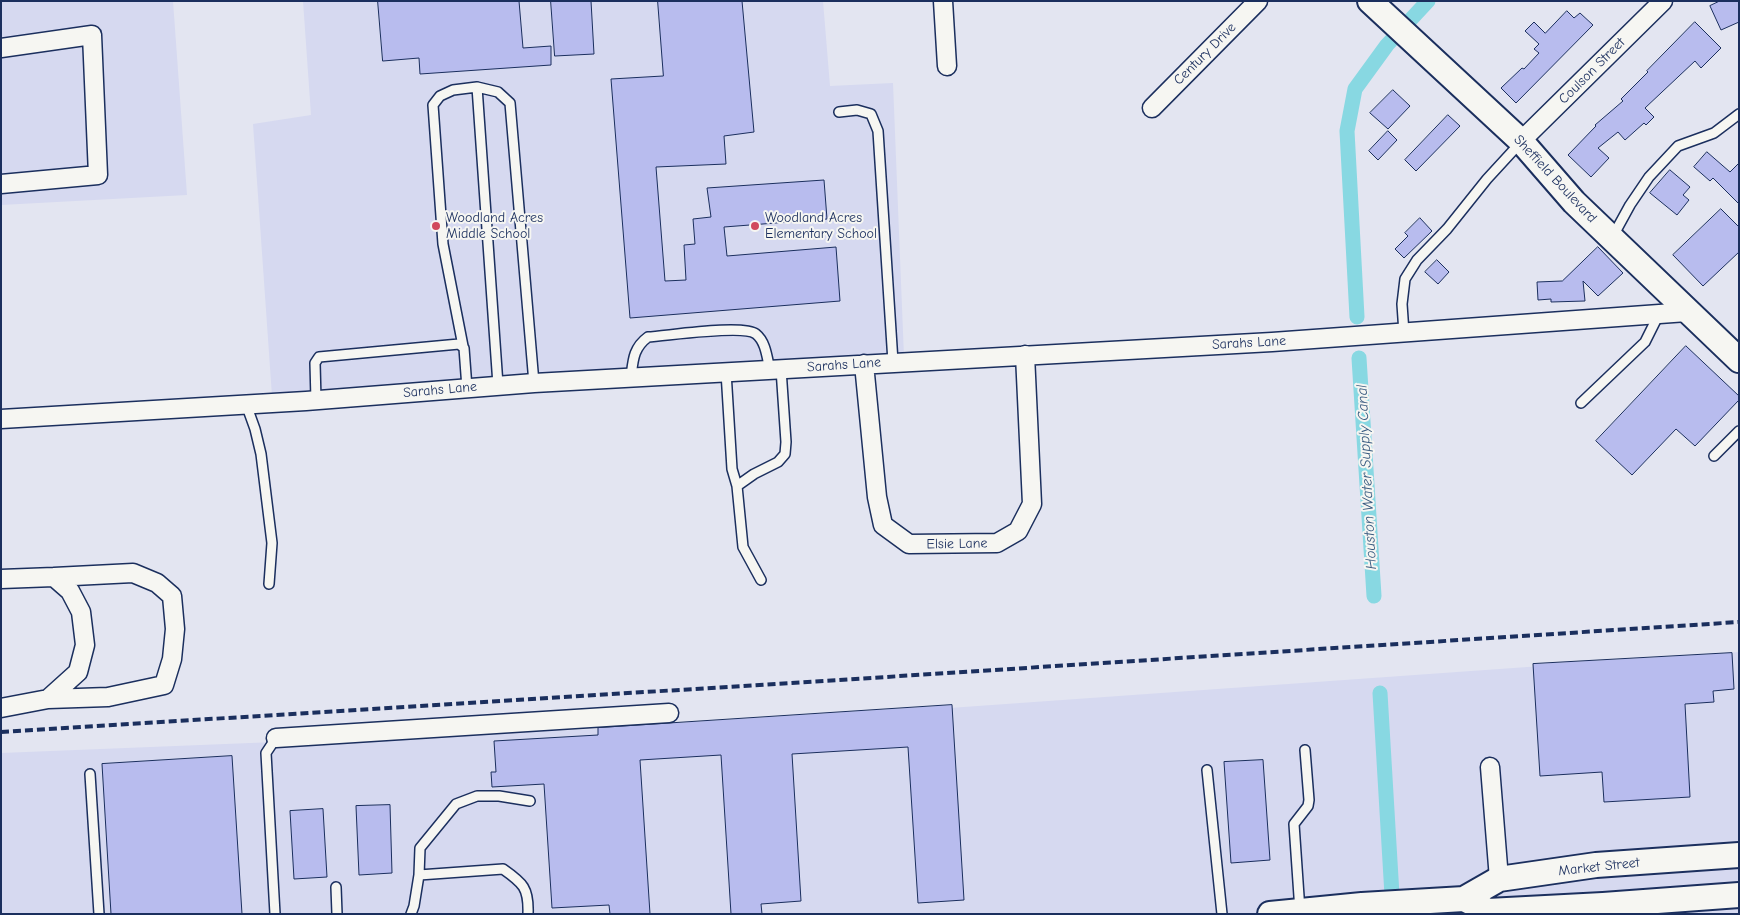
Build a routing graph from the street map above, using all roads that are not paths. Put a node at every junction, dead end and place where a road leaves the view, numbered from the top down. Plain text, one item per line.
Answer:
1 (943, 1) edge
2 (1258, 1) edge
3 (1663, 1) edge
4 (1376, 7) edge
5 (1, 48) edge
6 (946, 66) dead end
7 (477, 87) junction
8 (1152, 108) dead end
9 (839, 112) dead end
10 (1739, 114) edge
11 (1521, 141) junction
12 (1, 184) edge
13 (1611, 238) junction
14 (1687, 312) junction
15 (1659, 314) junction
16 (1404, 333) junction
17 (463, 346) junction
18 (1734, 352) edge
19 (1025, 355) junction
20 (892, 362) junction
21 (864, 364) junction
22 (775, 369) junction
23 (726, 372) junction
24 (631, 377) junction
25 (534, 383) junction
26 (498, 385) junction
27 (467, 388) junction
28 (316, 400) junction
29 (1581, 403) dead end
30 (246, 404) junction
31 (1, 419) edge
32 (1739, 431) edge
33 (1714, 456) dead end
34 (737, 486) junction
35 (54, 577) junction
36 (1, 579) edge
37 (760, 580) dead end
38 (269, 584) dead end
39 (48, 699) junction
40 (1, 708) edge
41 (669, 713) dead end
42 (276, 738) joint
43 (1305, 750) dead end
44 (1490, 767) dead end
45 (1207, 770) dead end
46 (90, 774) dead end
47 (530, 801) dead end
48 (1739, 855) edge
49 (419, 875) junction
50 (1499, 879) junction
51 (336, 887) dead end
52 (1739, 895) edge
53 (1465, 906) edge
54 (1603, 909) edge
55 (1308, 912) edge
56 (99, 914) edge
57 (275, 914) edge
58 (337, 914) edge
59 (411, 914) edge
60 (528, 914) edge
61 (1222, 914) edge
62 (1272, 914) edge

1 - 6 street
2 - 8 street, Century Drive
3 - 11 street, Coulson Street
4 - 11 main road, Sheffield Boulevard
5 - 12 street
7 - 17 lane
7 - 25 lane
7 - 26 lane
9 - 20 lane
10 - 13 lane
11 - 13 main road, Sheffield Boulevard
11 - 16 lane
13 - 14 main road, Sheffield Boulevard
14 - 15 street, Sarahs Lane
14 - 18 main road, Sheffield Boulevard
15 - 16 street, Sarahs Lane
15 - 29 lane
16 - 19 street, Sarahs Lane
17 - 27 lane
17 - 28 lane
19 - 20 street, Sarahs Lane
19 - 21 street, Elsie Lane
20 - 21 street, Sarahs Lane
21 - 22 street, Sarahs Lane
22 - 23 street, Sarahs Lane
22 - 24 lane
22 - 34 lane
23 - 24 street, Sarahs Lane
23 - 34 lane
24 - 25 street, Sarahs Lane
25 - 26 street, Sarahs Lane
26 - 27 street, Sarahs Lane
27 - 28 street, Sarahs Lane
28 - 30 street, Sarahs Lane
30 - 31 street, Sarahs Lane
30 - 38 lane
32 - 33 lane
34 - 37 lane
35 - 36 street
35 - 39 street
35 - 39 street
39 - 40 street
41 - 42 street
42 - 57 lane
43 - 55 lane
44 - 50 street
45 - 61 lane
46 - 56 lane
47 - 49 lane
48 - 50 main road, Market Street
49 - 59 lane
49 - 60 lane
50 - 53 main road, Market Street
51 - 58 lane
52 - 54 main road, Market Street
53 - 54 main road, Market Street
53 - 55 main road, Market Street
55 - 62 main road, Market Street

